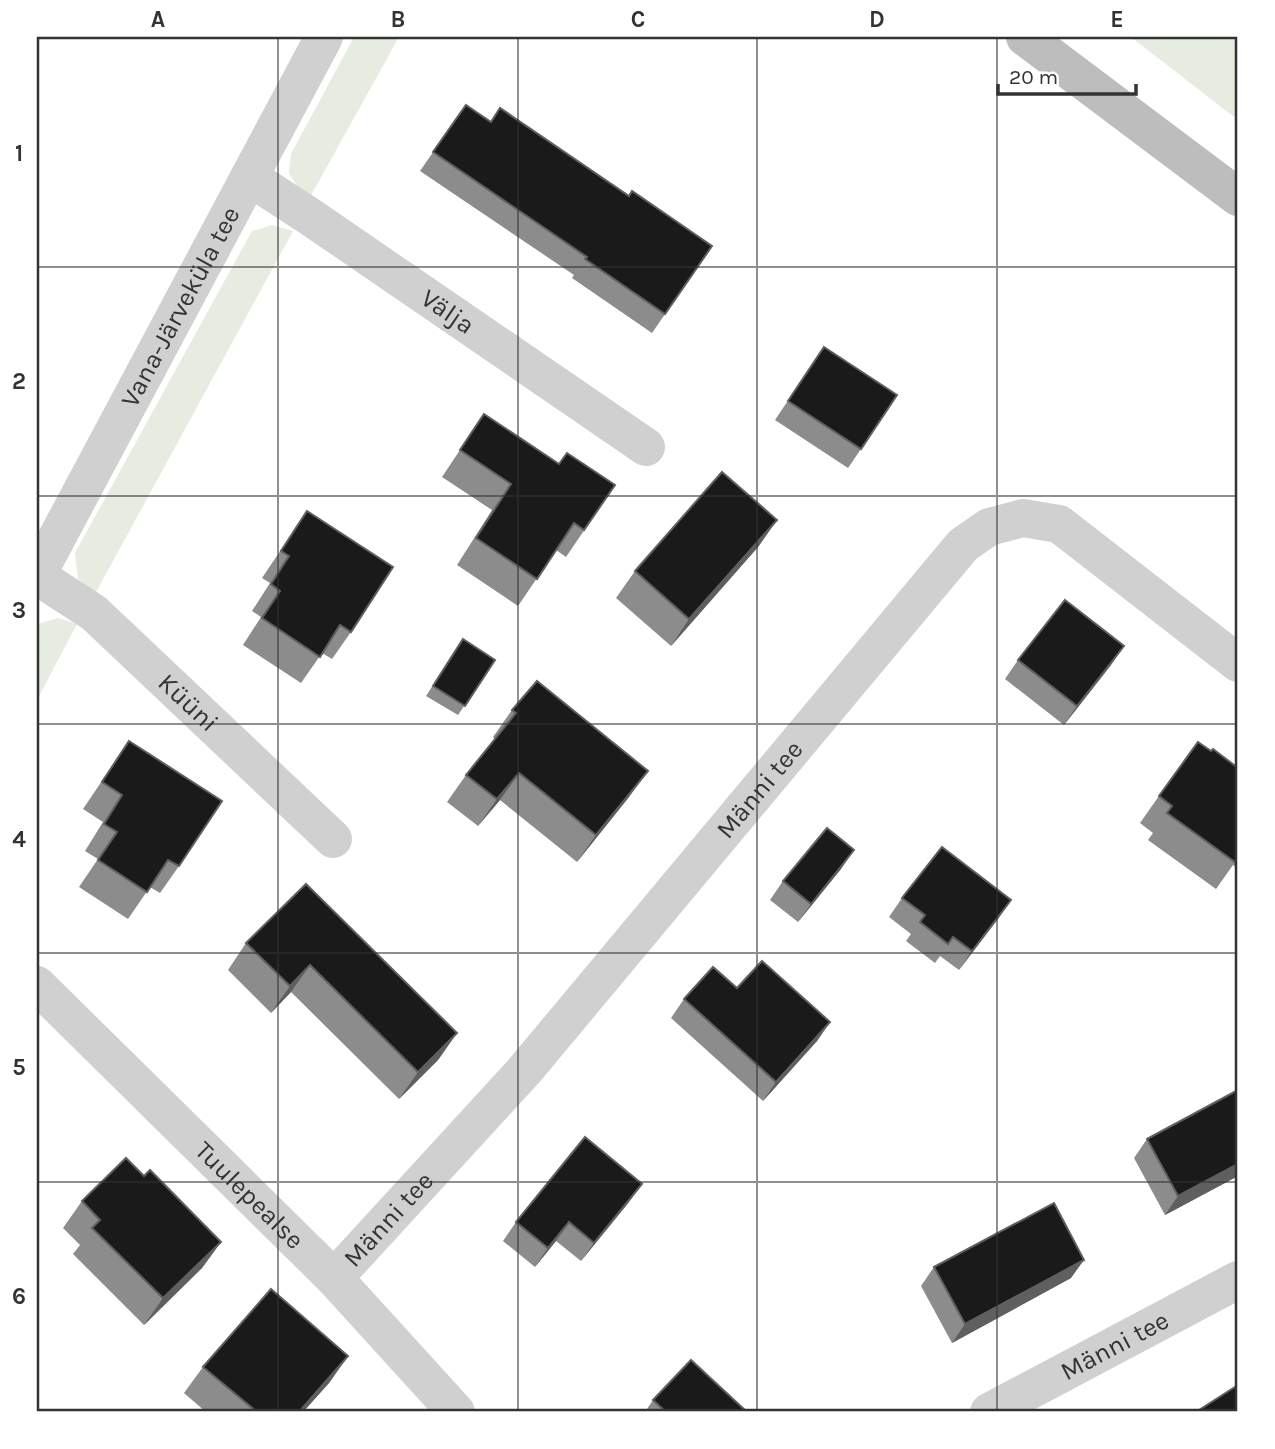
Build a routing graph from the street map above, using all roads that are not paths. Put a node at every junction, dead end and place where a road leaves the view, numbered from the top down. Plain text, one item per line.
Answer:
1 (324, 37) edge
2 (1025, 37) edge
3 (249, 177) junction
4 (1238, 197) edge
5 (646, 447) dead end
6 (37, 575) edge
7 (1238, 663) edge
8 (333, 839) dead end
9 (37, 985) edge
10 (334, 1279) junction
11 (1238, 1280) edge
12 (456, 1412) edge
13 (989, 1412) edge

1 - 3 street, Vana-Järveküla tee
2 - 4 street
3 - 5 street, Välja
3 - 6 street, Vana-Järveküla tee
6 - 8 street, Küüni
7 - 10 street, Männi tee
9 - 10 street, Tuulepealse
10 - 12 street, Tuulepealse
11 - 13 street, Männi tee

